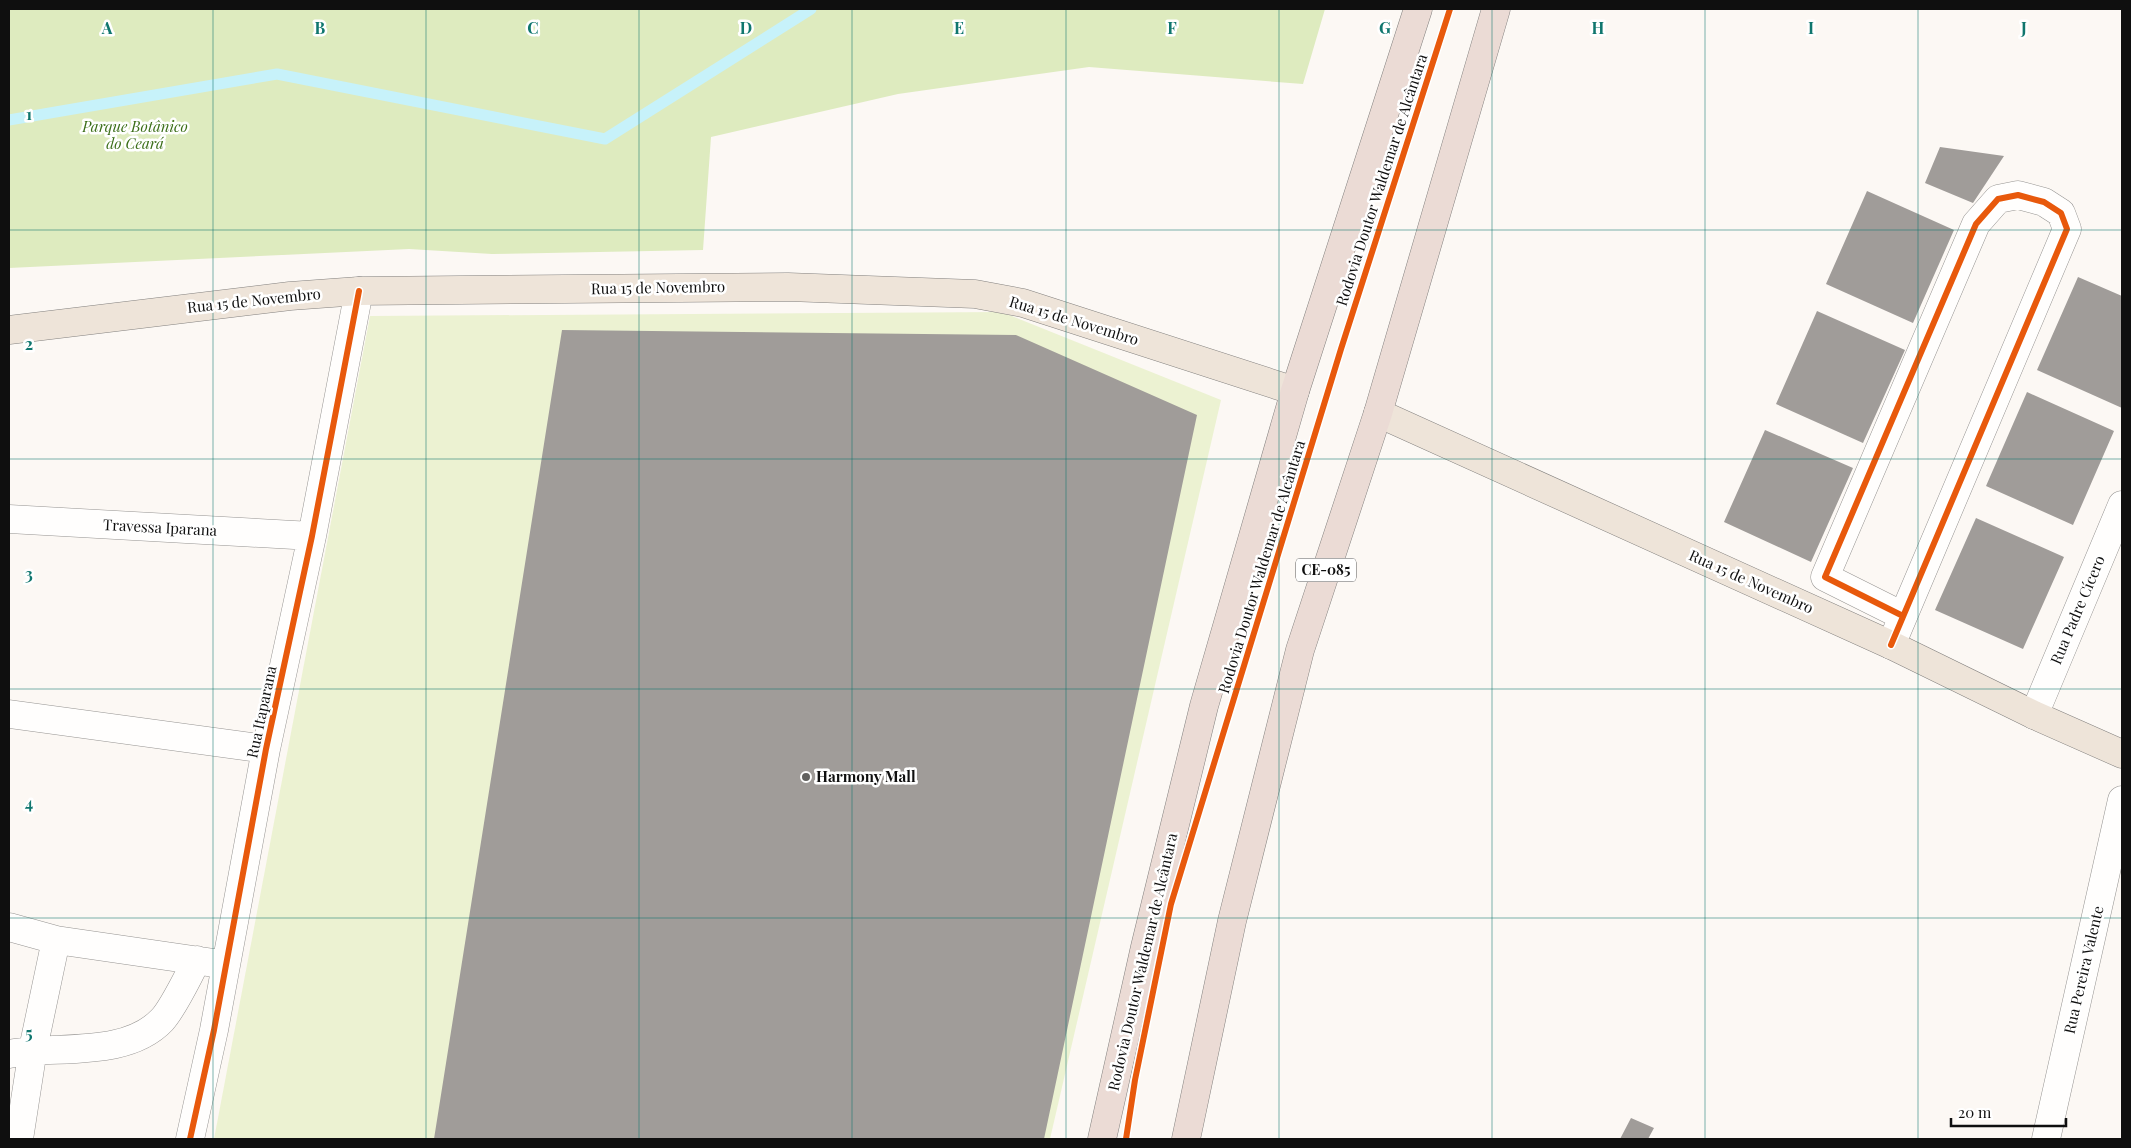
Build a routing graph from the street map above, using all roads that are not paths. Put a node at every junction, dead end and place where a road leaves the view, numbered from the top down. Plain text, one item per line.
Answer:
1 (1418, 9) edge
2 (1496, 9) edge
3 (359, 291) junction
4 (9, 330) edge
5 (1295, 391) junction
6 (1378, 413) junction
7 (2122, 505) edge
8 (9, 519) edge
9 (312, 536) junction
10 (1903, 616) junction
11 (1891, 645) junction
12 (9, 714) edge
13 (2034, 716) junction
14 (266, 749) junction
15 (2122, 754) edge
16 (2122, 800) edge
17 (9, 927) edge
18 (56, 940) junction
19 (197, 960) junction
20 (226, 965) junction
21 (21, 1052) edge
22 (19, 1139) edge
23 (190, 1139) edge
24 (1102, 1139) edge
25 (1186, 1139) edge
26 (2046, 1139) edge

1 - 5 highway, Rodovia Doutor Waldemar de Alcântara
2 - 6 highway, CE-085
3 - 4 main road, Rua 15 de Novembro
3 - 5 main road, Rua 15 de Novembro
3 - 9 street, Rua Itaparana
5 - 24 highway, Rodovia Doutor Waldemar de Alcântara
6 - 11 main road, Rua 15 de Novembro
6 - 25 highway, CE-085
7 - 13 street, Rua Padre Cícero
8 - 9 street, Travessa Iparana
9 - 14 street, Rua Itaparana
10 - 10 street
10 - 11 street
11 - 13 main road, Rua 15 de Novembro
12 - 14 street
13 - 15 main road, Rua 15 de Novembro
14 - 20 street, Rua Itaparana
16 - 26 street, Rua Pereira Valente
17 - 18 street
18 - 19 street
18 - 21 street
19 - 20 street
19 - 21 street
20 - 23 street, Rua Itaparana
21 - 22 street

